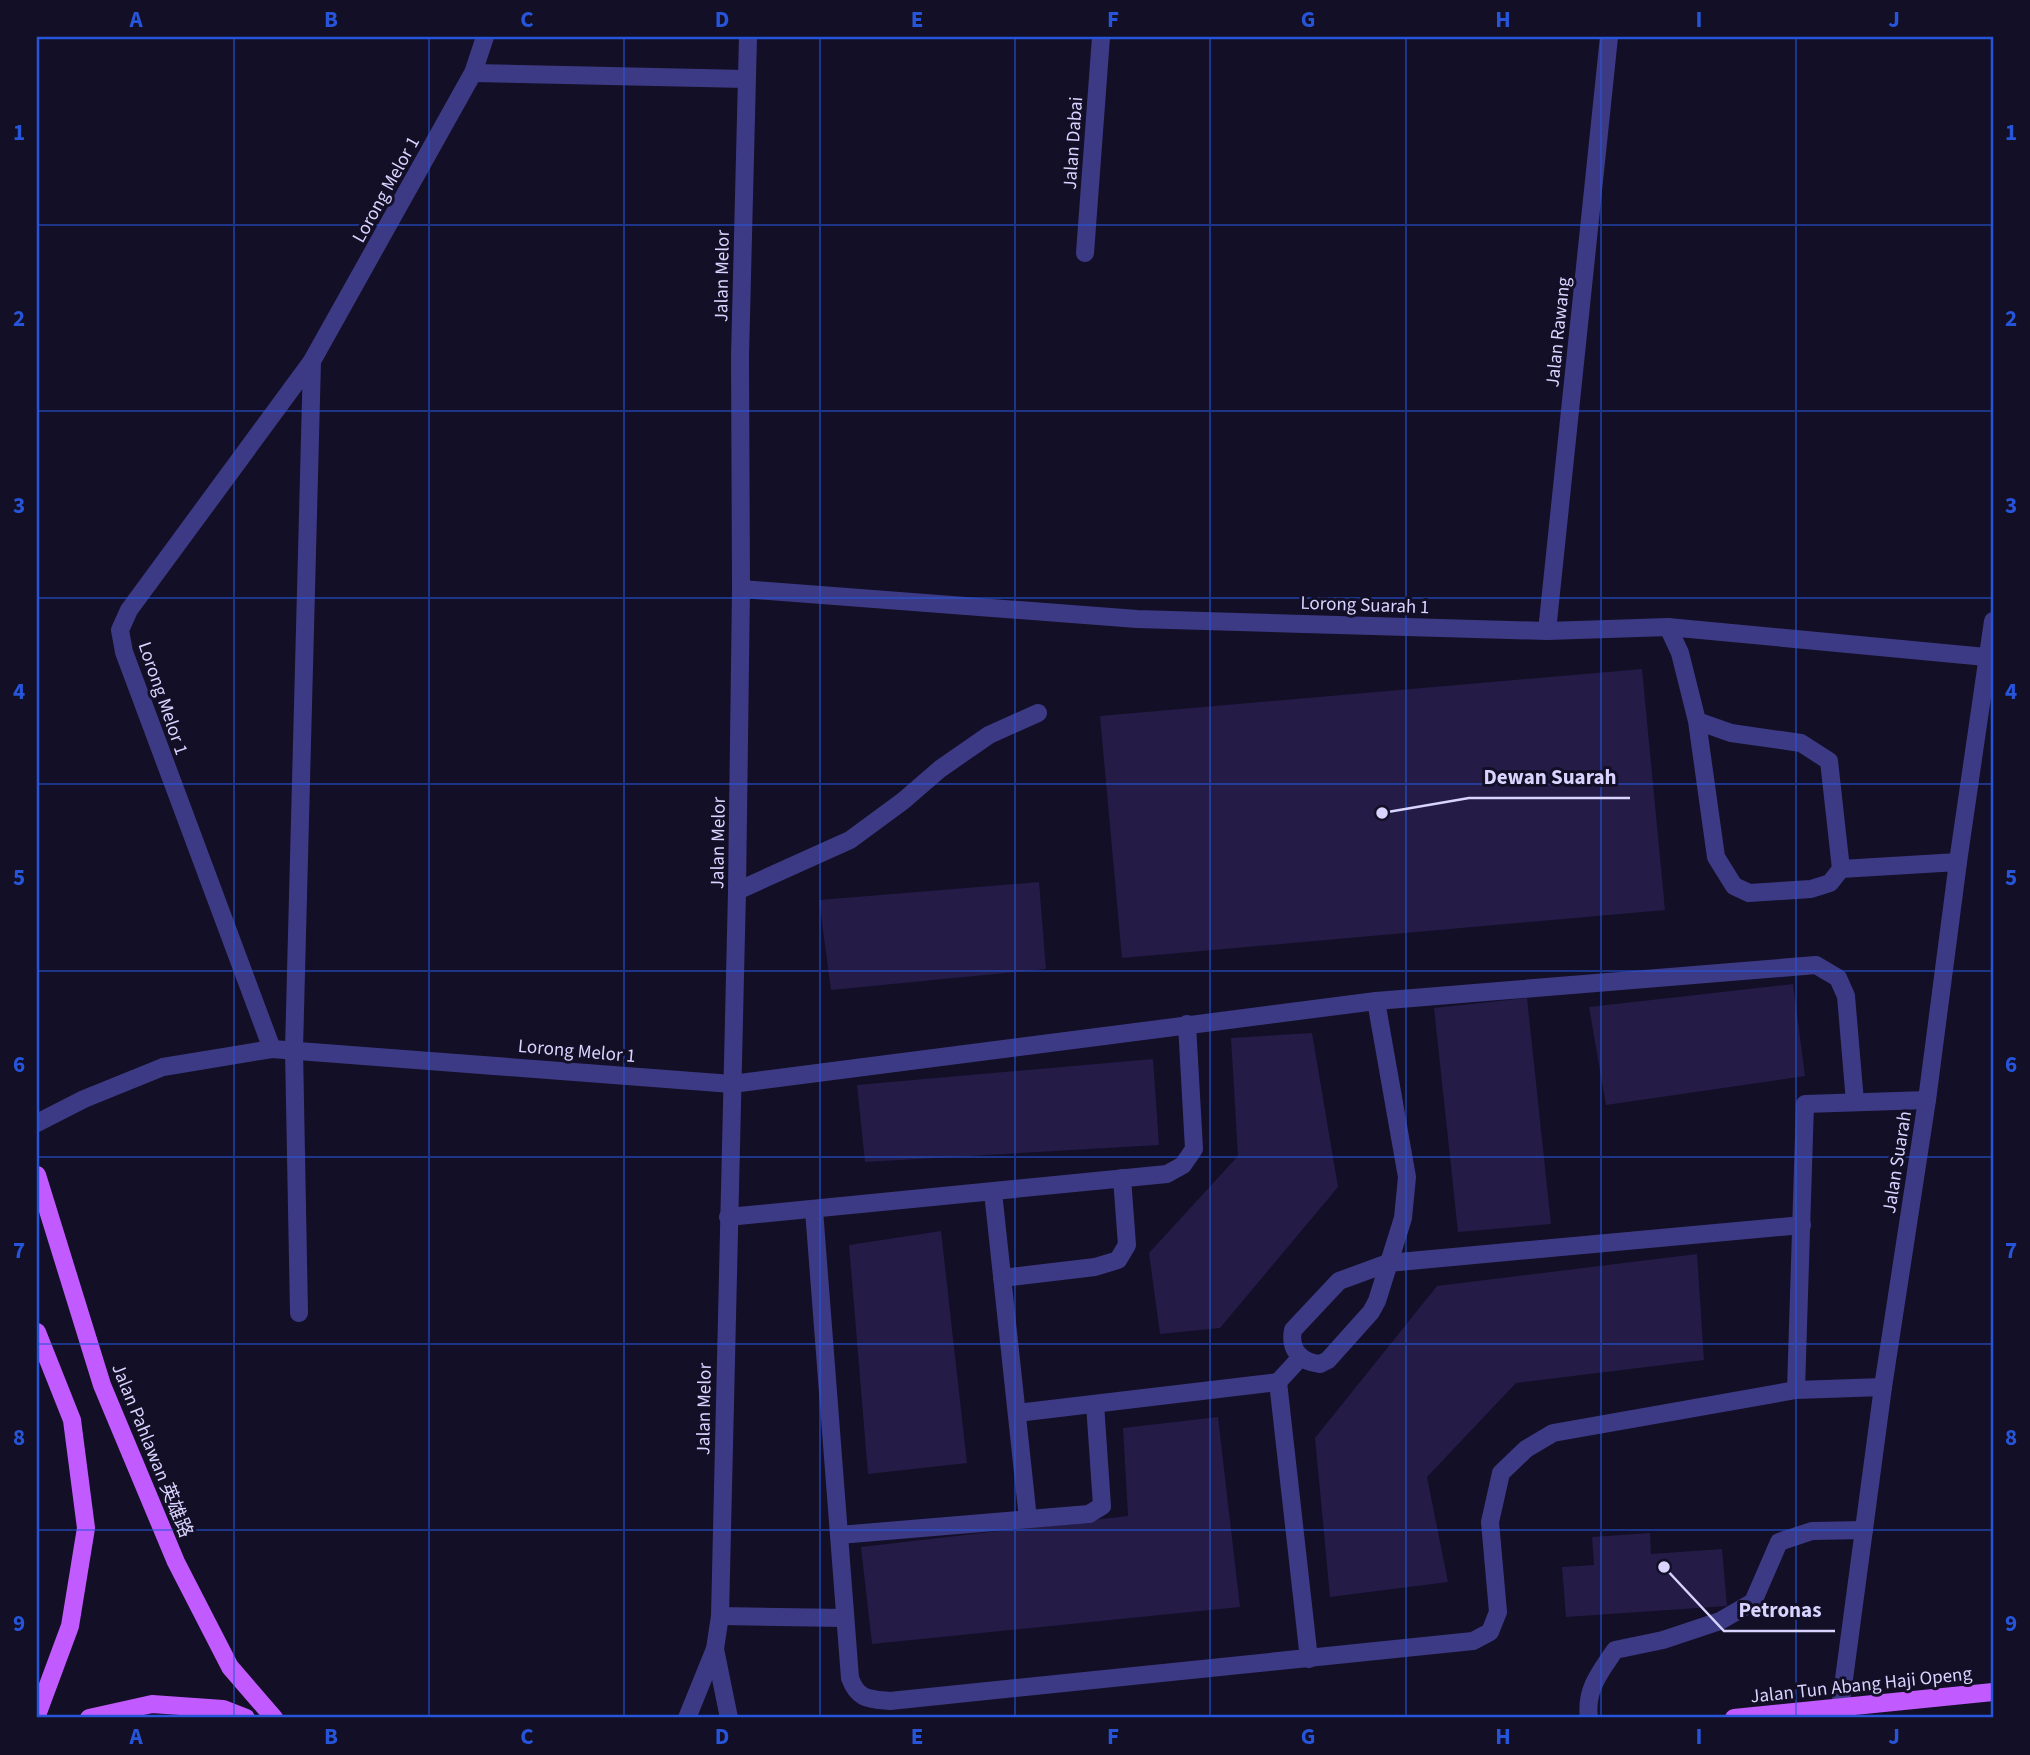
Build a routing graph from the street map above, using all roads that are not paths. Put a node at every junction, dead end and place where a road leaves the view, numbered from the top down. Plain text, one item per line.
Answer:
1 (485, 37) edge
2 (748, 37) edge
3 (1101, 37) edge
4 (1609, 37) edge
5 (473, 73) junction
6 (747, 79) junction
7 (1085, 253) dead end
8 (312, 361) junction
9 (741, 589) junction
10 (1993, 621) edge
11 (1668, 627) junction
12 (1547, 631) junction
13 (1986, 657) junction
14 (1038, 713) dead end
15 (1697, 721) junction
16 (1958, 862) junction
17 (1841, 869) junction
18 (737, 891) junction
19 (1376, 1001) junction
20 (1186, 1024) junction
21 (272, 1049) junction
22 (294, 1049) junction
23 (732, 1084) junction
24 (1927, 1100) junction
25 (1855, 1102) junction
26 (37, 1123) edge
27 (37, 1175) edge
28 (1122, 1178) junction
29 (993, 1192) junction
30 (814, 1210) junction
31 (728, 1217) junction
32 (1802, 1225) junction
33 (1388, 1263) junction
34 (1002, 1278) junction
35 (299, 1312) dead end
36 (37, 1332) edge
37 (1301, 1357) junction
38 (1278, 1382) junction
39 (1883, 1387) junction
40 (1796, 1390) junction
41 (1095, 1404) junction
42 (1017, 1413) junction
43 (1028, 1520) junction
44 (1864, 1530) junction
45 (839, 1535) junction
46 (720, 1616) junction
47 (845, 1618) junction
48 (715, 1649) junction
49 (1309, 1659) junction
50 (1993, 1692) edge
51 (1840, 1709) junction
52 (37, 1715) edge
53 (89, 1718) edge
54 (246, 1718) edge
55 (274, 1718) edge
56 (687, 1718) edge
57 (729, 1718) edge
58 (1589, 1718) edge
59 (1734, 1718) edge

1 - 5 street, Lorong Melor 1
2 - 6 street, Jalan Melor
3 - 7 street, Jalan Dabai
4 - 12 street, Jalan Rawang
5 - 6 street
5 - 8 street, Lorong Melor 1
6 - 9 street, Jalan Melor
8 - 21 street, Lorong Melor 1
8 - 22 street, Lorong Melor 1
9 - 12 street, Lorong Suarah 1
9 - 18 street, Jalan Melor
10 - 13 street, Jalan Suarah
11 - 12 street, Lorong Suarah 1
11 - 13 street, Lorong Suarah 1
11 - 15 street
13 - 16 street, Jalan Suarah
14 - 18 street
15 - 17 street
15 - 17 street
16 - 17 street
16 - 24 street, Jalan Suarah
18 - 23 street, Jalan Melor
19 - 20 street, Lorong Melor 1
19 - 25 street, Lorong Melor 1
19 - 33 street
20 - 23 street, Lorong Melor 1
20 - 28 street
21 - 22 street, Lorong Melor 1
21 - 26 street, Lorong Melor 1
22 - 23 street, Lorong Melor 1
22 - 35 street, Lorong Melor 1
23 - 31 street, Jalan Melor
24 - 25 street
24 - 39 street, Jalan Suarah
25 - 32 street
27 - 55 main road, Jalan Pahlawan 英雄路
28 - 29 street
28 - 34 street
29 - 30 street
29 - 34 street
30 - 31 street
30 - 45 street
31 - 46 street, Jalan Melor
32 - 33 street
32 - 40 street
33 - 37 street
33 - 37 street
34 - 42 street
36 - 52 main road
37 - 38 street
38 - 41 street
38 - 49 street
39 - 40 street
39 - 44 street, Jalan Suarah
40 - 49 street
41 - 42 street
41 - 43 street
42 - 43 street
43 - 45 street
44 - 51 street, Jalan Suarah
44 - 58 street
45 - 47 street
46 - 47 street
46 - 48 street, Jalan Melor
47 - 49 street
48 - 56 street, Jalan Melor
48 - 57 street, Jalan Melor
50 - 51 main road, Jalan Tun Abang Haji Openg
51 - 59 main road, Jalan Tun Abang Haji Openg
53 - 54 main road

